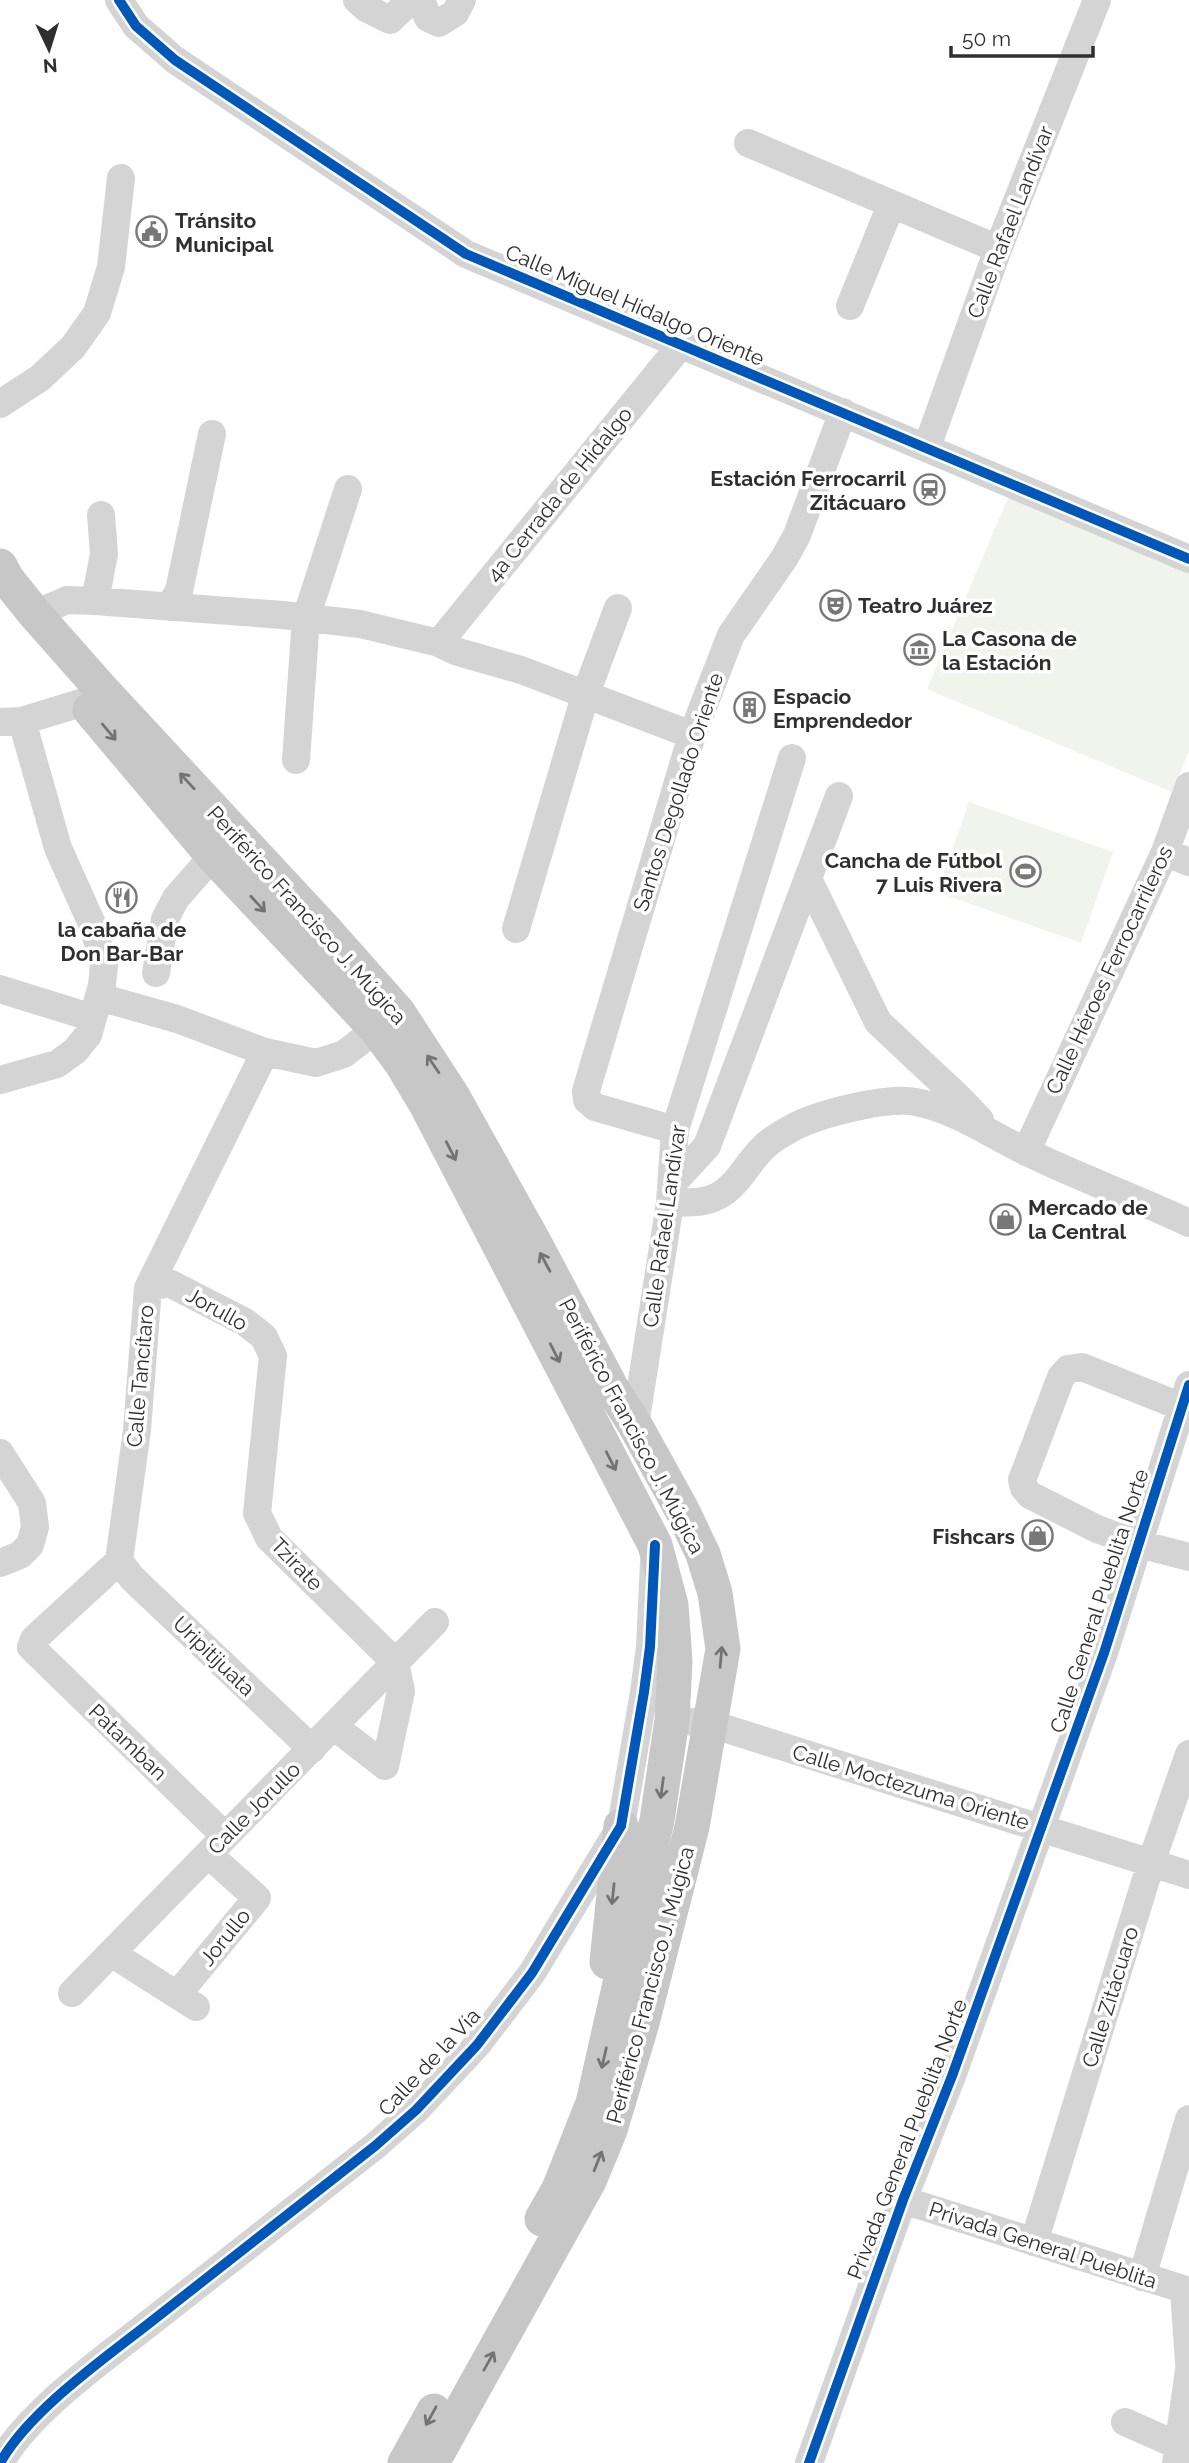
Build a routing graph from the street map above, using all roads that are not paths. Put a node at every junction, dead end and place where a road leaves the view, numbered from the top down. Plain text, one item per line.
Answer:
1 (119, 0) edge
2 (357, 0) edge
3 (462, 0) edge
4 (1097, 0) edge
5 (748, 143) dead end
6 (121, 178) dead end
7 (891, 205) junction
8 (998, 249) junction
9 (850, 306) dead end
10 (680, 346) junction
11 (0, 404) edge
12 (843, 412) junction
13 (212, 434) dead end
14 (927, 447) junction
15 (348, 489) dead end
16 (101, 515) dead end
17 (1189, 559) edge
18 (0, 566) edge
19 (95, 601) junction
20 (0, 607) edge
21 (169, 607) junction
22 (618, 608) dead end
23 (35, 614) junction
24 (306, 618) junction
25 (439, 643) junction
26 (585, 696) junction
27 (84, 702) junction
28 (11, 722) edge
29 (692, 735) junction
30 (792, 758) dead end
31 (296, 760) dead end
32 (1189, 786) edge
33 (839, 796) dead end
34 (212, 856) junction
35 (1177, 857) edge
36 (808, 879) junction
37 (516, 929) dead end
38 (156, 973) dead end
39 (0, 989) edge
40 (96, 1007) junction
41 (388, 1021) junction
42 (265, 1052) junction
43 (0, 1080) edge
44 (675, 1130) junction
45 (989, 1130) junction
46 (1026, 1152) junction
47 (671, 1193) junction
48 (1189, 1223) edge
49 (148, 1288) junction
50 (273, 1356) joint
51 (1186, 1396) edge
52 (635, 1425) junction
53 (4, 1465) edge
54 (682, 1510) junction
55 (650, 1536) junction
56 (1139, 1544) junction
57 (1189, 1558) edge
58 (118, 1561) junction
59 (0, 1563) edge
60 (435, 1622) dead end
61 (395, 1662) junction
62 (672, 1720) junction
63 (710, 1724) junction
64 (335, 1727) junction
65 (312, 1749) junction
66 (1189, 1754) edge
67 (621, 1826) junction
68 (1042, 1828) junction
69 (216, 1845) junction
70 (1151, 1863) junction
71 (1189, 1875) edge
72 (111, 1953) junction
73 (72, 1993) dead end
74 (614, 2013) junction
75 (1189, 2119) edge
76 (902, 2200) junction
77 (1034, 2242) junction
78 (1142, 2277) junction
79 (1186, 2291) edge
80 (1189, 2363) edge
81 (1189, 2370) edge
82 (1125, 2421) dead end
83 (1177, 2454) edge
84 (0, 2463) edge
85 (405, 2463) edge
86 (432, 2463) edge
87 (809, 2463) edge

1 - 10 street, Calle Miguel Hidalgo Oriente
2 - 3 street
4 - 8 street, Calle Rafael Landívar
5 - 7 street
6 - 11 street
7 - 8 street
7 - 9 street
8 - 14 street, Calle Rafael Landívar
10 - 12 street, Calle Miguel Hidalgo Oriente
10 - 25 street, 4a Cerrada de Hidalgo
12 - 14 street, Calle Miguel Hidalgo Oriente
12 - 29 street, Santos Degollado Oriente
13 - 21 street
14 - 17 street, Calle Miguel Hidalgo Oriente
15 - 24 street
16 - 19 street
18 - 23 main road, Periférico Francisco J. Múgica
19 - 21 street
19 - 23 street
20 - 27 main road, Periférico Francisco J. Múgica
21 - 24 street
22 - 26 street
41 -> 23 main road, Periférico Francisco J. Múgica
24 - 25 street
24 - 31 street
25 - 26 street
26 - 29 street
26 - 37 street
27 - 28 street
27 -> 34 main road, Periférico Francisco J. Múgica
28 - 40 street
29 - 44 street, Santos Degollado Oriente
30 - 44 street, Calle Rafael Landívar
32 - 35 street, Calle Héroes Ferrocarrileros
33 - 36 street
34 - 38 street
34 -> 41 main road, Periférico Francisco J. Múgica
35 - 46 street, Calle Héroes Ferrocarrileros
36 - 45 street
36 - 47 street
39 - 40 street
40 - 42 street
40 - 43 street
41 - 42 street
52 -> 41 main road, Periférico Francisco J. Múgica
41 -> 55 main road, Periférico Francisco J. Múgica
42 - 49 street, Calle Tancítaro
44 - 47 street, Calle Rafael Landívar
45 - 46 street
45 - 47 street
46 - 48 street
47 - 52 street, Calle Rafael Landívar
49 - 50 street, Jorullo
49 - 58 street, Calle Tancítaro
50 - 61 street, Tzirate
51 - 56 street, Calle General Pueblita Norte
51 - 56 street
52 - 54 main road, Periférico Francisco J. Múgica
53 - 59 street
54 - 55 main road
63 -> 54 main road, Periférico Francisco J. Múgica
55 - 62 main road, Periférico Francisco J. Múgica
55 - 67 street, Calle de la Vía
56 - 57 street
56 - 68 street, Calle General Pueblita Norte
58 - 65 street, Uripitijuata
58 - 69 street, Patamban
60 - 61 street, Calle Jorullo
61 - 64 street, Calle Jorullo
61 - 64 street
62 - 63 street, Calle Moctezuma Oriente
62 -> 74 main road, Periférico Francisco J. Múgica
63 - 68 street, Calle Moctezuma Oriente
86 -> 63 main road, Periférico Francisco J. Múgica
64 - 65 street, Calle Jorullo
65 - 69 street, Calle Jorullo
66 - 70 street, Calle Zitácuaro
67 -> 74 main road
67 - 84 street, Calle de la Vía
68 - 70 street, Calle Moctezuma Oriente
68 - 76 street, Privada General Pueblita Norte
69 - 72 street, Calle Jorullo
69 - 72 street, Jorullo
70 - 71 street, Calle Moctezuma Oriente
70 - 77 street, Calle Zitácuaro
72 - 73 street, Calle Jorullo
74 -> 85 main road, Periférico Francisco J. Múgica
75 - 78 street
76 - 77 street, Privada General Pueblita
76 - 87 street, Privada General Pueblita Norte
77 - 78 street, Privada General Pueblita
78 - 79 street, Privada General Pueblita
79 - 80 street, Privada General Pueblita
81 - 83 street
82 - 83 street

